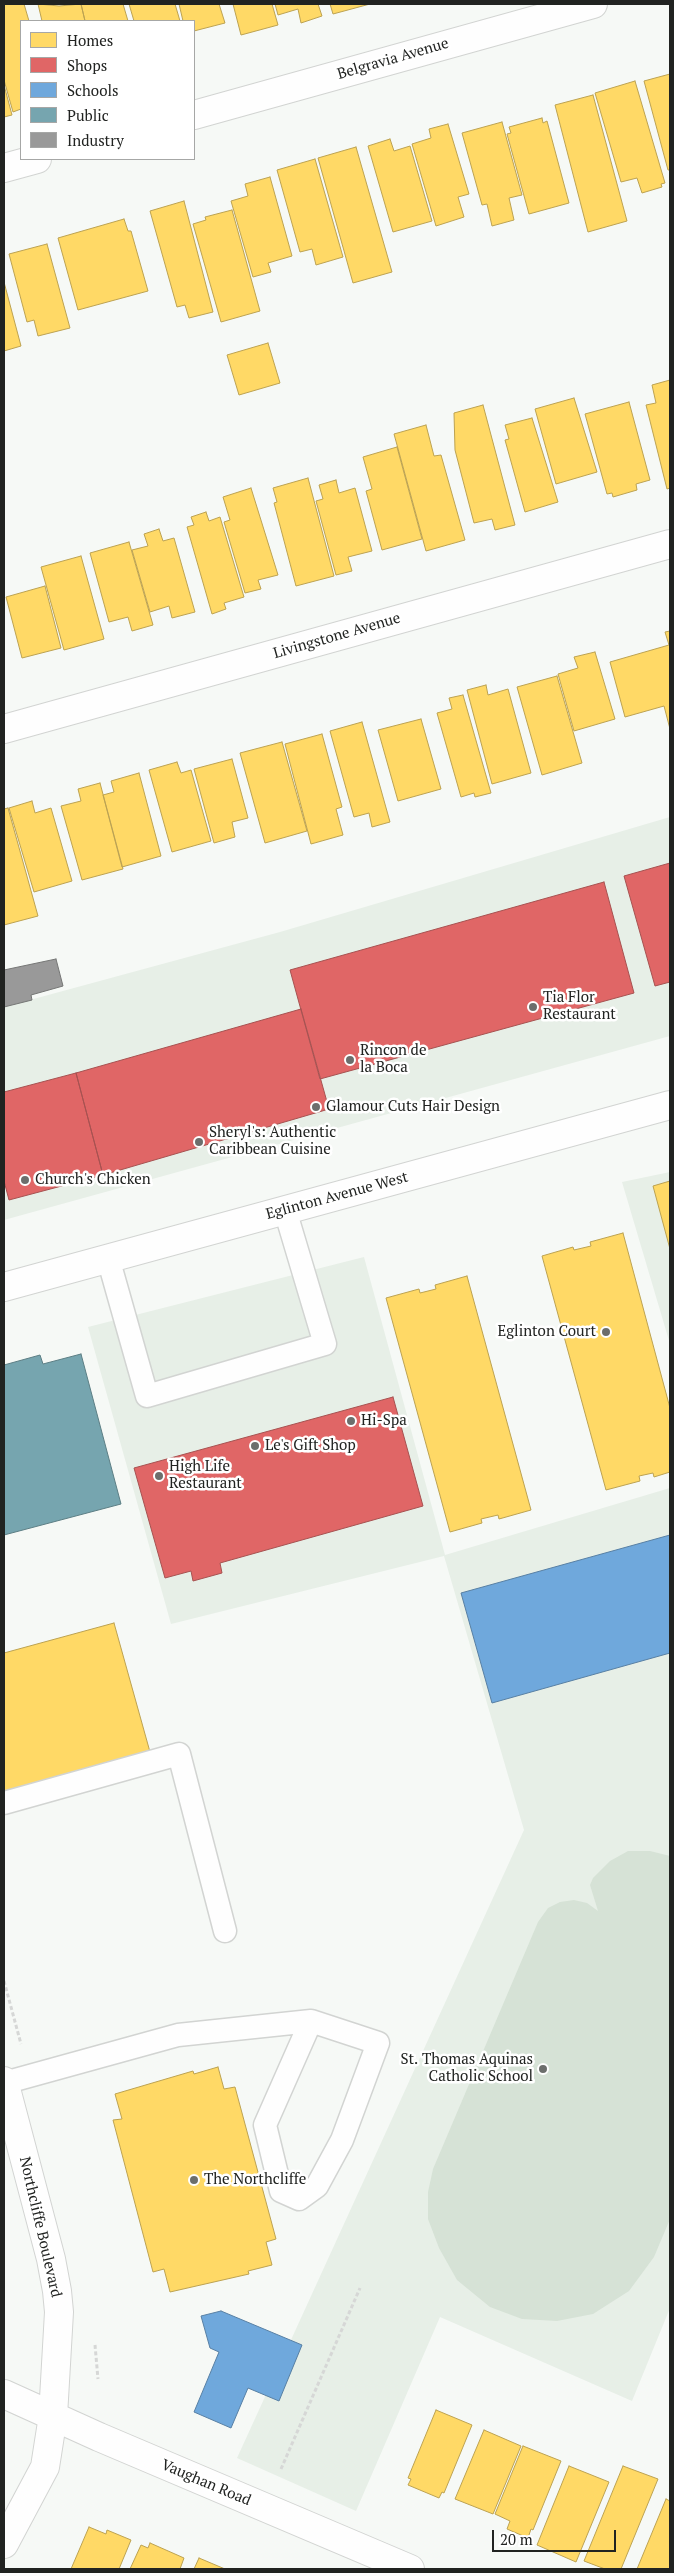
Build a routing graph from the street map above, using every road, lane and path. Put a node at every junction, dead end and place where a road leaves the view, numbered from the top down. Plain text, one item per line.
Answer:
1 (593, 4) edge
2 (195, 115) edge
3 (34, 160) edge
4 (4, 168) edge
5 (670, 544) edge
6 (4, 729) edge
7 (670, 1105) edge
8 (285, 1210) junction
9 (108, 1258) junction
10 (4, 1287) edge
11 (4, 1803) edge
12 (225, 1931) dead end
13 (311, 2021) junction
14 (4, 2082) edge
15 (360, 2288) dead end
16 (4, 2394) edge
17 (53, 2416) junction
18 (281, 2469) dead end
19 (4, 2544) edge
20 (410, 2569) edge

1 - 2 street, Belgravia Avenue
3 - 4 street
5 - 6 street, Livingstone Avenue
7 - 8 street, Eglinton Avenue West
8 - 9 street, Eglinton Avenue West
8 - 9 lane
9 - 10 street, Eglinton Avenue West
11 - 12 lane
13 - 13 lane
13 - 14 lane
14 - 17 street, Northcliffe Boulevard
15 - 18 path
16 - 17 street, Vaughan Road
17 - 19 street, Northcliffe Boulevard
17 - 20 street, Vaughan Road

